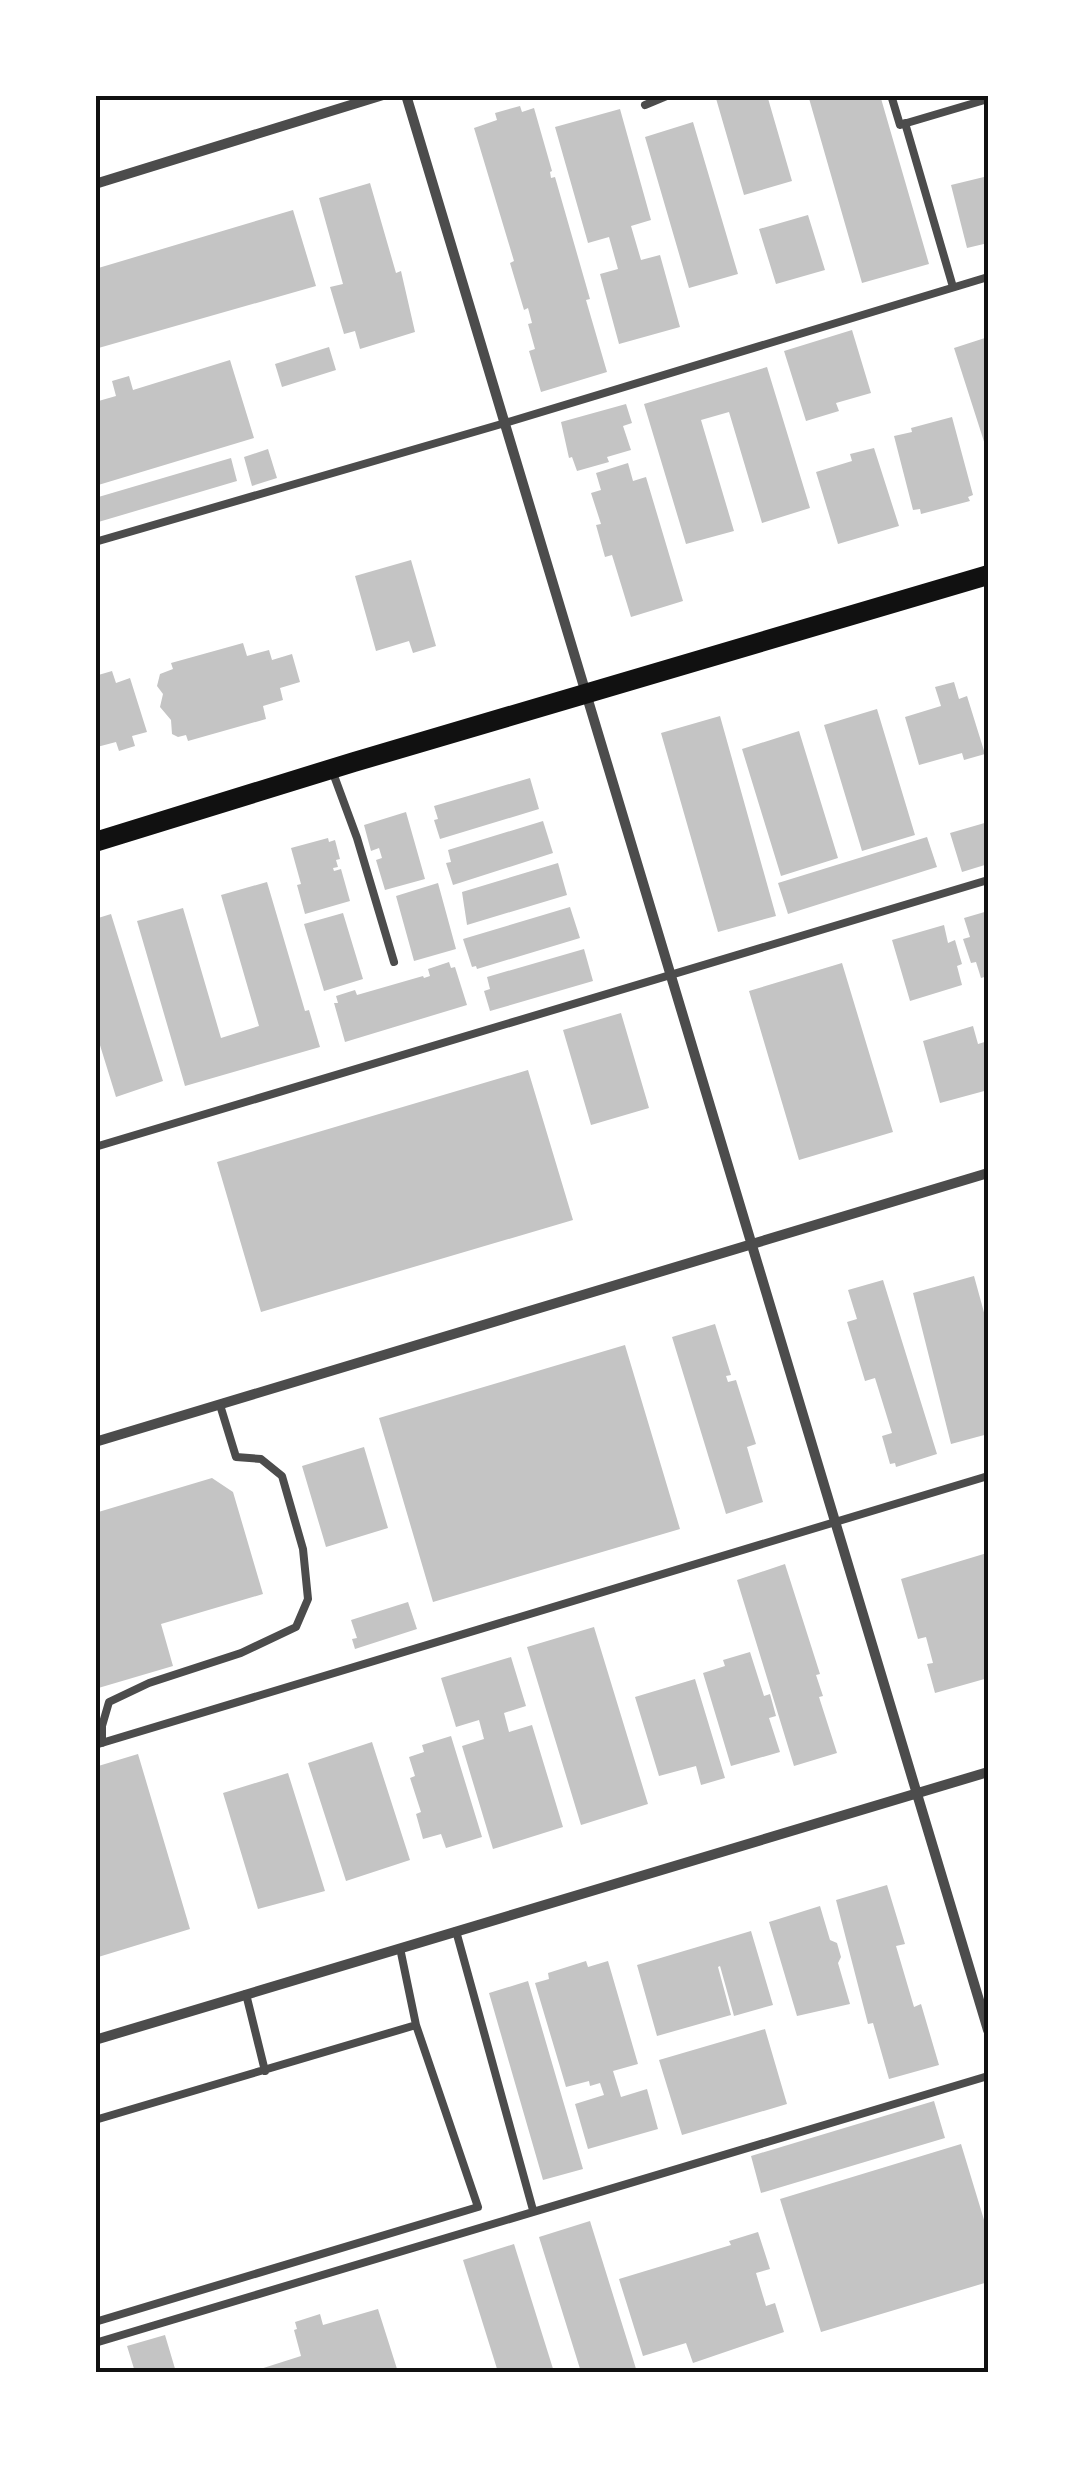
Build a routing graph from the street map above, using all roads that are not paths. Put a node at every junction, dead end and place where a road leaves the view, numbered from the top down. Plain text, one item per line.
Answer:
1 (383, 95) edge
2 (406, 95) edge
3 (669, 95) edge
4 (892, 95) edge
5 (988, 99) edge
6 (645, 105) dead end
7 (905, 123) junction
8 (95, 184) edge
9 (988, 277) edge
10 (953, 287) junction
11 (504, 423) junction
12 (95, 542) edge
13 (988, 575) edge
14 (586, 695) junction
15 (331, 768) junction
16 (95, 842) edge
17 (988, 880) edge
18 (394, 962) dead end
19 (670, 974) junction
20 (95, 1147) edge
21 (988, 1173) edge
22 (752, 1245) junction
23 (220, 1405) junction
24 (95, 1442) edge
25 (988, 1476) edge
26 (835, 1521) junction
27 (99, 1744) edge
28 (988, 1772) edge
29 (917, 1793) junction
30 (456, 1931) junction
31 (400, 1948) junction
32 (246, 1994) junction
33 (416, 2024) junction
34 (988, 2030) edge
35 (95, 2040) edge
36 (265, 2071) junction
37 (988, 2076) edge
38 (95, 2120) edge
39 (533, 2210) junction
40 (95, 2322) edge
41 (95, 2343) edge

1 - 8 street
2 - 11 street
3 - 6 lane
4 - 7 lane
5 - 7 lane
7 - 10 lane
9 - 10 lane
10 - 11 lane
11 - 12 lane
11 - 14 street
13 - 14 main road
14 - 15 main road
14 - 19 street
15 - 16 main road
15 - 18 lane
17 - 19 lane
19 - 20 lane
19 - 22 street
21 - 22 street
22 - 23 street
22 - 26 street
23 - 24 street
23 - 27 lane
25 - 26 lane
26 - 27 lane
26 - 29 street
28 - 29 street
29 - 30 street
29 - 34 street
30 - 31 street
30 - 39 lane
31 - 32 street
31 - 33 lane
32 - 35 street
32 - 36 lane
33 - 36 lane
33 - 40 lane
36 - 38 lane
37 - 39 lane
39 - 41 lane

